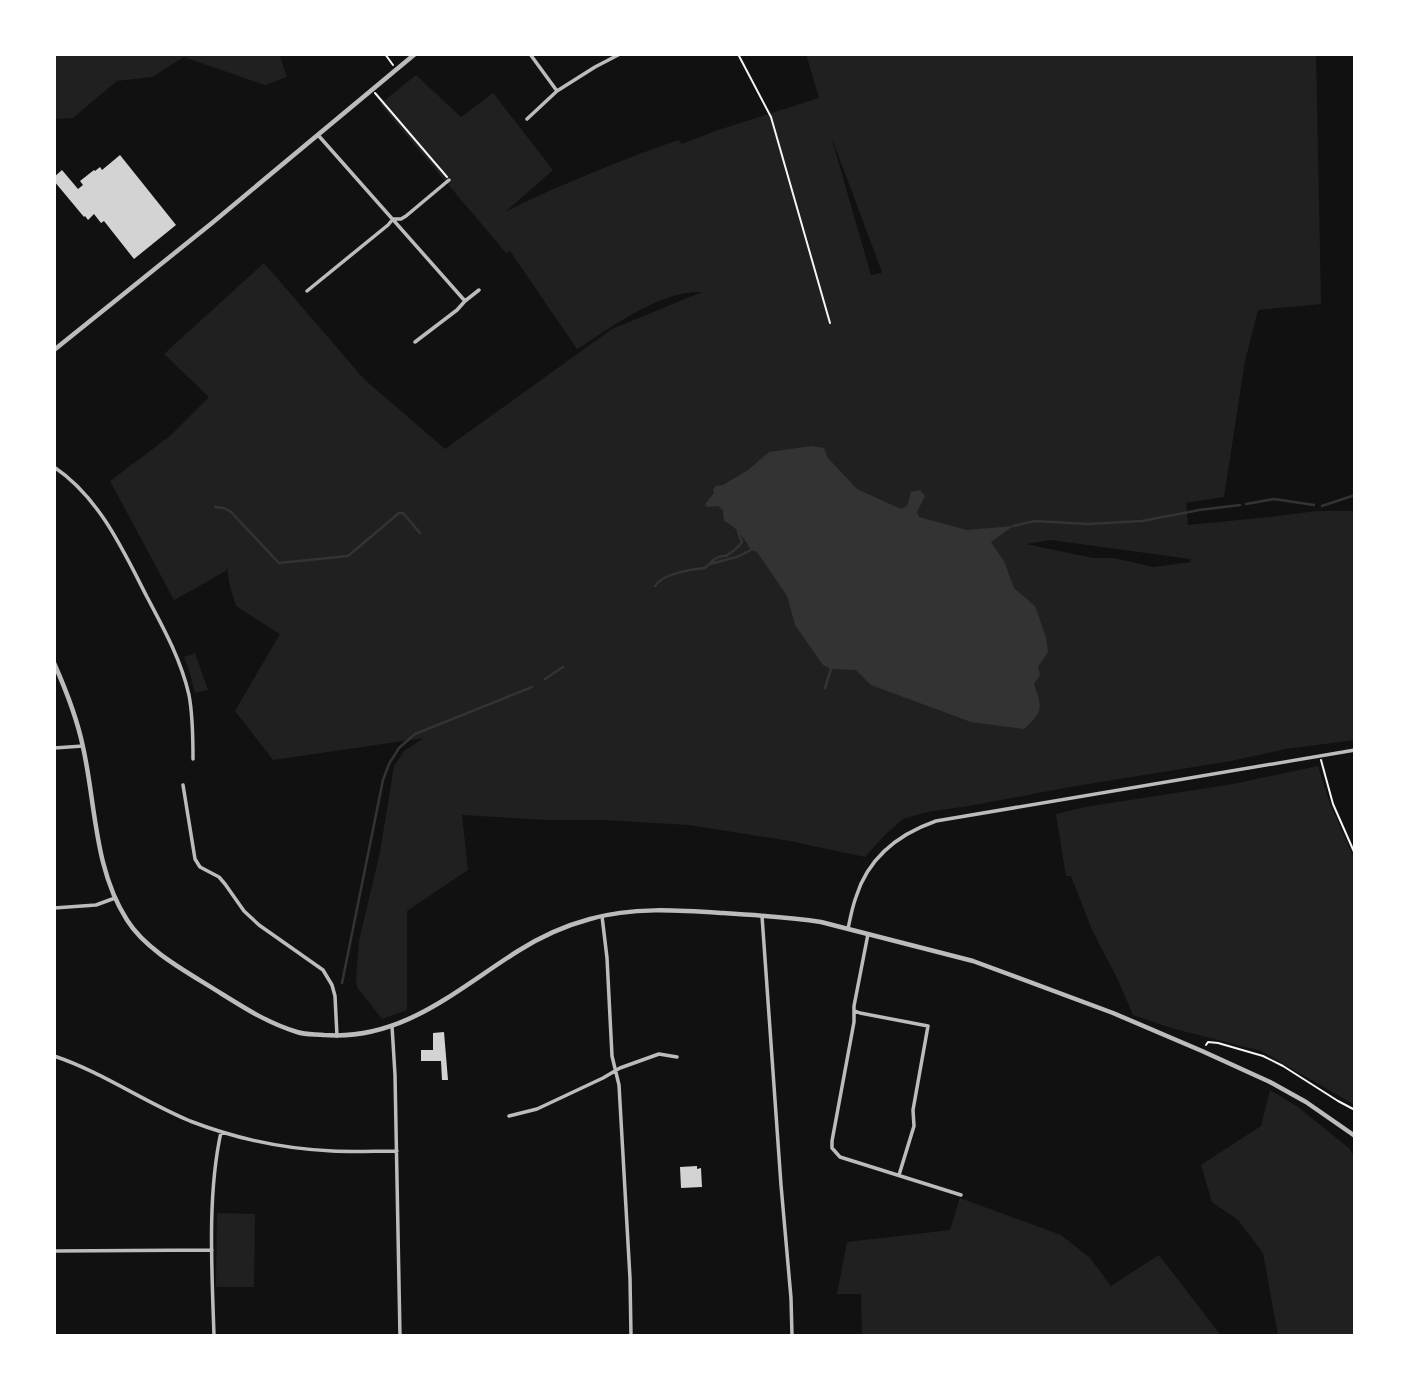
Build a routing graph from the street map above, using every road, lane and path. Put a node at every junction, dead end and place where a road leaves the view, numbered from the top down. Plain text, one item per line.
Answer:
1 (385, 54) edge
2 (415, 54) edge
3 (530, 54) edge
4 (620, 54) edge
5 (738, 54) edge
6 (396, 69) junction
7 (372, 90) junction
8 (556, 92) junction
9 (527, 118) dead end
10 (318, 135) junction
11 (449, 180) joint
12 (393, 219) junction
13 (479, 290) dead end
14 (307, 291) dead end
15 (465, 301) junction
16 (830, 323) dead end
17 (415, 342) dead end
18 (54, 350) edge
19 (54, 467) edge
20 (54, 663) edge
21 (83, 746) junction
22 (54, 748) edge
23 (1355, 750) edge
24 (1321, 756) junction
25 (193, 760) dead end
26 (183, 785) dead end
27 (1355, 854) edge
28 (115, 898) junction
29 (54, 908) edge
30 (762, 915) junction
31 (602, 916) junction
32 (848, 929) junction
33 (868, 934) junction
34 (855, 1011) junction
35 (392, 1027) junction
36 (337, 1036) junction
37 (1202, 1051) junction
38 (54, 1056) edge
39 (677, 1057) dead end
40 (615, 1072) junction
41 (1355, 1110) edge
42 (509, 1116) dead end
43 (221, 1132) junction
44 (1355, 1136) edge
45 (397, 1151) junction
46 (899, 1175) junction
47 (961, 1195) dead end
48 (212, 1250) junction
49 (54, 1251) edge
50 (214, 1336) edge
51 (400, 1336) edge
52 (631, 1336) edge
53 (792, 1336) edge

1 - 6 path
2 - 6 street
3 - 8 street
4 - 8 street
5 - 16 path
6 - 7 street
7 - 10 street
7 - 11 path
8 - 9 street
10 - 12 street
10 - 18 street
11 - 12 street
12 - 14 street
12 - 15 street
13 - 15 street
15 - 17 street
19 - 25 street
20 - 21 street
21 - 22 street
21 - 28 street
23 - 24 street
24 - 27 path
24 - 32 street
26 - 36 street
28 - 29 street
28 - 36 street
30 - 31 street
30 - 32 street
30 - 53 street
31 - 35 street
31 - 40 street
32 - 33 street
33 - 34 street
33 - 37 street
34 - 46 street
34 - 46 street
35 - 36 street
35 - 45 street
37 - 41 path
37 - 44 street
38 - 43 street
39 - 40 street
40 - 42 street
40 - 52 street
43 - 45 street
43 - 48 street
45 - 51 street
46 - 47 street
48 - 49 street
48 - 50 street

